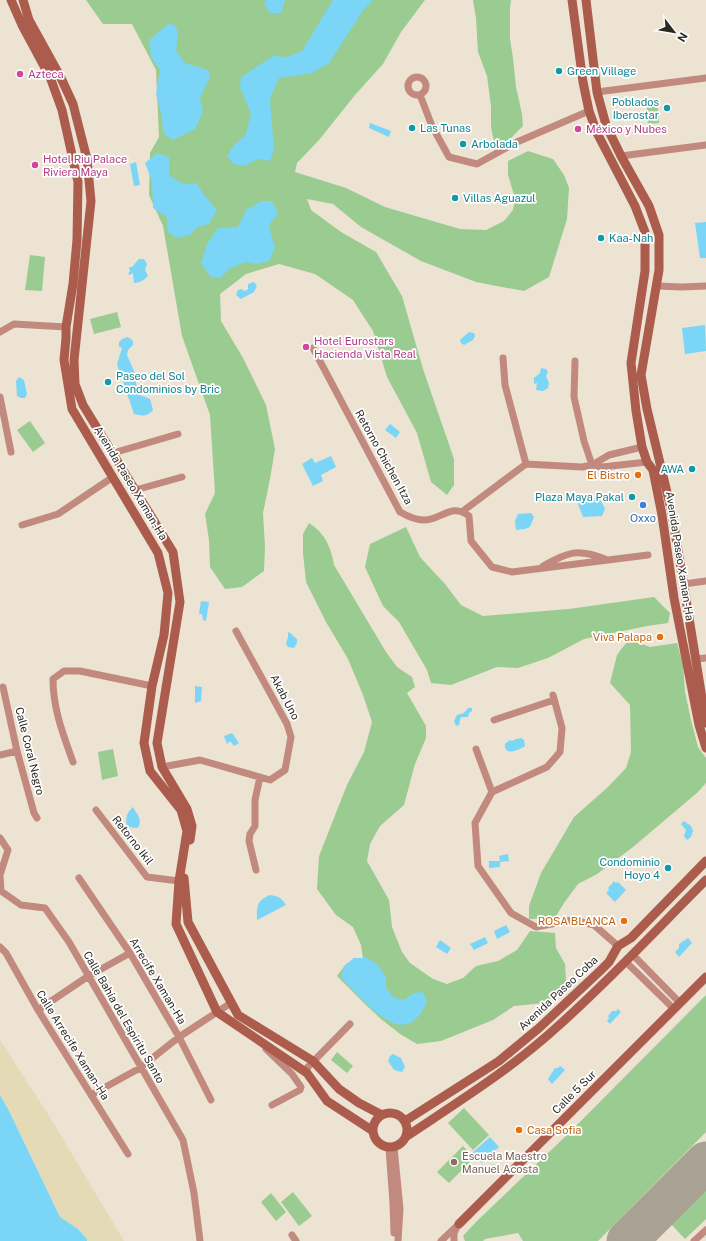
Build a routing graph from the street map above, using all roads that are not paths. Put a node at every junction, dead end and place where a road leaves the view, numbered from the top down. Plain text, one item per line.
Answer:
1 (11, 0) edge
2 (23, 0) edge
3 (572, 0) edge
4 (586, 0) edge
5 (706, 78) edge
6 (595, 79) junction
7 (583, 82) junction
8 (597, 92) junction
9 (420, 95) dead end
10 (589, 111) junction
11 (611, 137) junction
12 (603, 143) junction
13 (706, 145) edge
14 (621, 156) junction
15 (657, 286) junction
16 (706, 286) edge
17 (66, 327) junction
18 (0, 332) edge
19 (312, 348) dead end
20 (503, 358) dead end
21 (69, 360) junction
22 (575, 361) dead end
23 (0, 397) edge
24 (647, 409) junction
25 (636, 411) junction
26 (178, 434) dead end
27 (642, 447) junction
28 (111, 450) junction
29 (11, 452) dead end
30 (99, 454) junction
31 (647, 462) junction
32 (526, 464) junction
33 (592, 465) junction
34 (113, 477) junction
35 (182, 477) dead end
36 (135, 489) junction
37 (141, 500) junction
38 (131, 507) junction
39 (463, 511) junction
40 (22, 525) dead end
41 (648, 555) dead end
42 (606, 560) junction
43 (540, 568) junction
44 (706, 581) edge
45 (684, 584) junction
46 (236, 631) dead end
47 (160, 654) junction
48 (171, 655) junction
49 (706, 658) edge
50 (696, 659) junction
51 (152, 686) junction
52 (3, 687) dead end
53 (149, 712) junction
54 (162, 713) junction
55 (494, 720) dead end
56 (706, 723) edge
57 (706, 748) edge
58 (476, 749) dead end
59 (17, 751) junction
60 (0, 755) edge
61 (73, 762) dead end
62 (162, 767) junction
63 (260, 777) junction
64 (492, 792) junction
65 (96, 810) dead end
66 (37, 818) dead end
67 (0, 838) edge
68 (706, 860) edge
69 (256, 870) dead end
70 (79, 878) dead end
71 (706, 880) edge
72 (179, 881) junction
73 (1, 892) edge
74 (642, 926) junction
75 (651, 935) junction
76 (618, 946) junction
77 (0, 947) edge
78 (130, 953) junction
79 (633, 955) junction
80 (626, 962) junction
81 (600, 971) junction
82 (88, 977) junction
83 (706, 977) edge
84 (608, 979) junction
85 (231, 1003) junction
86 (677, 1006) junction
87 (38, 1010) junction
88 (217, 1012) junction
89 (350, 1024) dead end
90 (179, 1037) junction
91 (254, 1037) junction
92 (313, 1061) junction
93 (140, 1068) junction
94 (304, 1071) junction
95 (91, 1095) junction
96 (211, 1100) dead end
97 (272, 1105) dead end
98 (382, 1115) junction
99 (405, 1121) junction
100 (373, 1131) junction
101 (407, 1136) junction
102 (392, 1147) junction
103 (128, 1154) dead end
104 (459, 1224) junction
105 (706, 1230) edge
106 (200, 1241) edge
107 (393, 1241) edge
108 (398, 1241) edge
109 (441, 1241) edge
110 (454, 1241) edge
111 (694, 1241) edge

1 - 17 main road, Avenida Paseo Xaman-Ha
2 - 21 main road, Avenida Paseo Xaman-Ha
3 - 7 main road, Avenida Paseo Xaman-Ha
4 - 6 main road, Avenida Paseo Xaman-Ha
5 - 8 street
6 - 7 main road
6 - 8 main road, Avenida Paseo Xaman-Ha
7 - 10 main road, Avenida Paseo Xaman-Ha
8 - 11 main road, Avenida Paseo Xaman-Ha
9 - 10 street
10 - 12 main road, Avenida Paseo Xaman-Ha
11 - 12 main road
11 - 14 main road, Avenida Paseo Xaman-Ha
12 - 25 main road, Avenida Paseo Xaman-Ha
13 - 14 street
14 - 15 main road, Avenida Paseo Xaman-Ha
15 - 16 street
15 - 24 main road, Avenida Paseo Xaman-Ha
17 - 18 street
17 - 21 main road, Avenida Paseo Xaman-Ha
19 - 39 street, Retorno Chichen Itza
20 - 32 street
21 - 28 main road, Avenida Paseo Xaman-Ha
21 - 30 main road, Avenida Paseo Xaman-Ha
22 - 33 street
23 - 29 street
24 - 25 main road
24 - 45 main road, Avenida Paseo Xaman-Ha
25 - 27 main road, Avenida Paseo Xaman-Ha
26 - 28 street
27 - 31 main road, Avenida Paseo Xaman-Ha
27 - 33 street
28 - 30 main road
28 - 36 main road, Avenida Paseo Xaman-Ha
30 - 34 main road, Avenida Paseo Xaman-Ha
31 - 33 street
31 - 57 main road, Avenida Paseo Xaman-Ha
32 - 33 street
32 - 39 street
34 - 38 main road, Avenida Paseo Xaman-Ha
34 - 40 street
35 - 36 street
36 - 37 main road, Avenida Paseo Xaman-Ha
37 - 38 main road
37 - 48 main road, Avenida Paseo Xaman-Ha
38 - 47 main road, Avenida Paseo Xaman-Ha
39 - 43 street
41 - 42 street
42 - 43 street
42 - 43 street
44 - 45 street
45 - 50 main road, Avenida Paseo Xaman-Ha
46 - 63 street, Akab Uno
47 - 48 main road
47 - 51 main road, Avenida Paseo Xaman-Ha
48 - 54 main road, Avenida Paseo Xaman-Ha
49 - 50 street
50 - 56 main road, Avenida Paseo Xaman-Ha
51 - 53 main road, Avenida Paseo Xaman-Ha
51 - 61 street
52 - 59 street, Calle Coral Negro
53 - 54 main road
53 - 72 main road, Avenida Paseo Xaman-Ha
54 - 62 main road, Avenida Paseo Xaman-Ha
55 - 64 street
58 - 64 street
59 - 60 street
59 - 66 street, Calle Coral Negro
62 - 63 street, Akab Uno
62 - 85 main road, Avenida Paseo Xaman-Ha
63 - 69 street
64 - 76 street
65 - 72 street, Retorno Ikil
67 - 73 street, Calle Bahía del Espiritu Santo
68 - 74 main road, Avenida Paseo Coba
70 - 78 street, Arrecife Xaman-Ha
71 - 75 main road, Avenida Paseo Coba
72 - 88 main road, Avenida Paseo Xaman-Ha
73 - 82 street, Calle Bahía del Espiritu Santo
74 - 75 main road
74 - 76 main road, Avenida Paseo Coba
75 - 79 main road, Avenida Paseo Coba
76 - 81 main road, Avenida Paseo Coba
77 - 87 street, Calle Arrecife Xaman-Ha
78 - 82 street
78 - 90 street, Arrecife Xaman-Ha
79 - 80 main road, Avenida Paseo Coba
79 - 86 street
80 - 84 main road, Avenida Paseo Coba
80 - 86 street
81 - 84 main road
81 - 99 main road, Avenida Paseo Coba
82 - 87 street
82 - 93 street, Calle Bahía del Espiritu Santo
83 - 86 main road, Calle 5 Sur
84 - 101 main road, Avenida Paseo Coba
85 - 88 street
85 - 92 main road, Avenida Paseo Xaman-Ha
86 - 104 main road, Calle 5 Sur
87 - 95 street, Calle Arrecife Xaman-Ha
88 - 90 street
88 - 91 main road
89 - 92 street
90 - 93 street
90 - 96 street, Arrecife Xaman-Ha
91 - 94 main road
91 - 97 street
92 - 94 street
92 - 98 main road, Avenida Paseo Xaman-Ha
93 - 95 street
93 - 106 street, Calle Bahía del Espiritu Santo
94 - 100 main road
95 - 103 street, Calle Arrecife Xaman-Ha
98 - 99 main road
98 - 100 main road
99 - 101 main road
100 - 102 main road
101 - 102 main road
102 - 107 street
102 - 108 street
104 - 109 street
104 - 110 street
105 - 111 street

